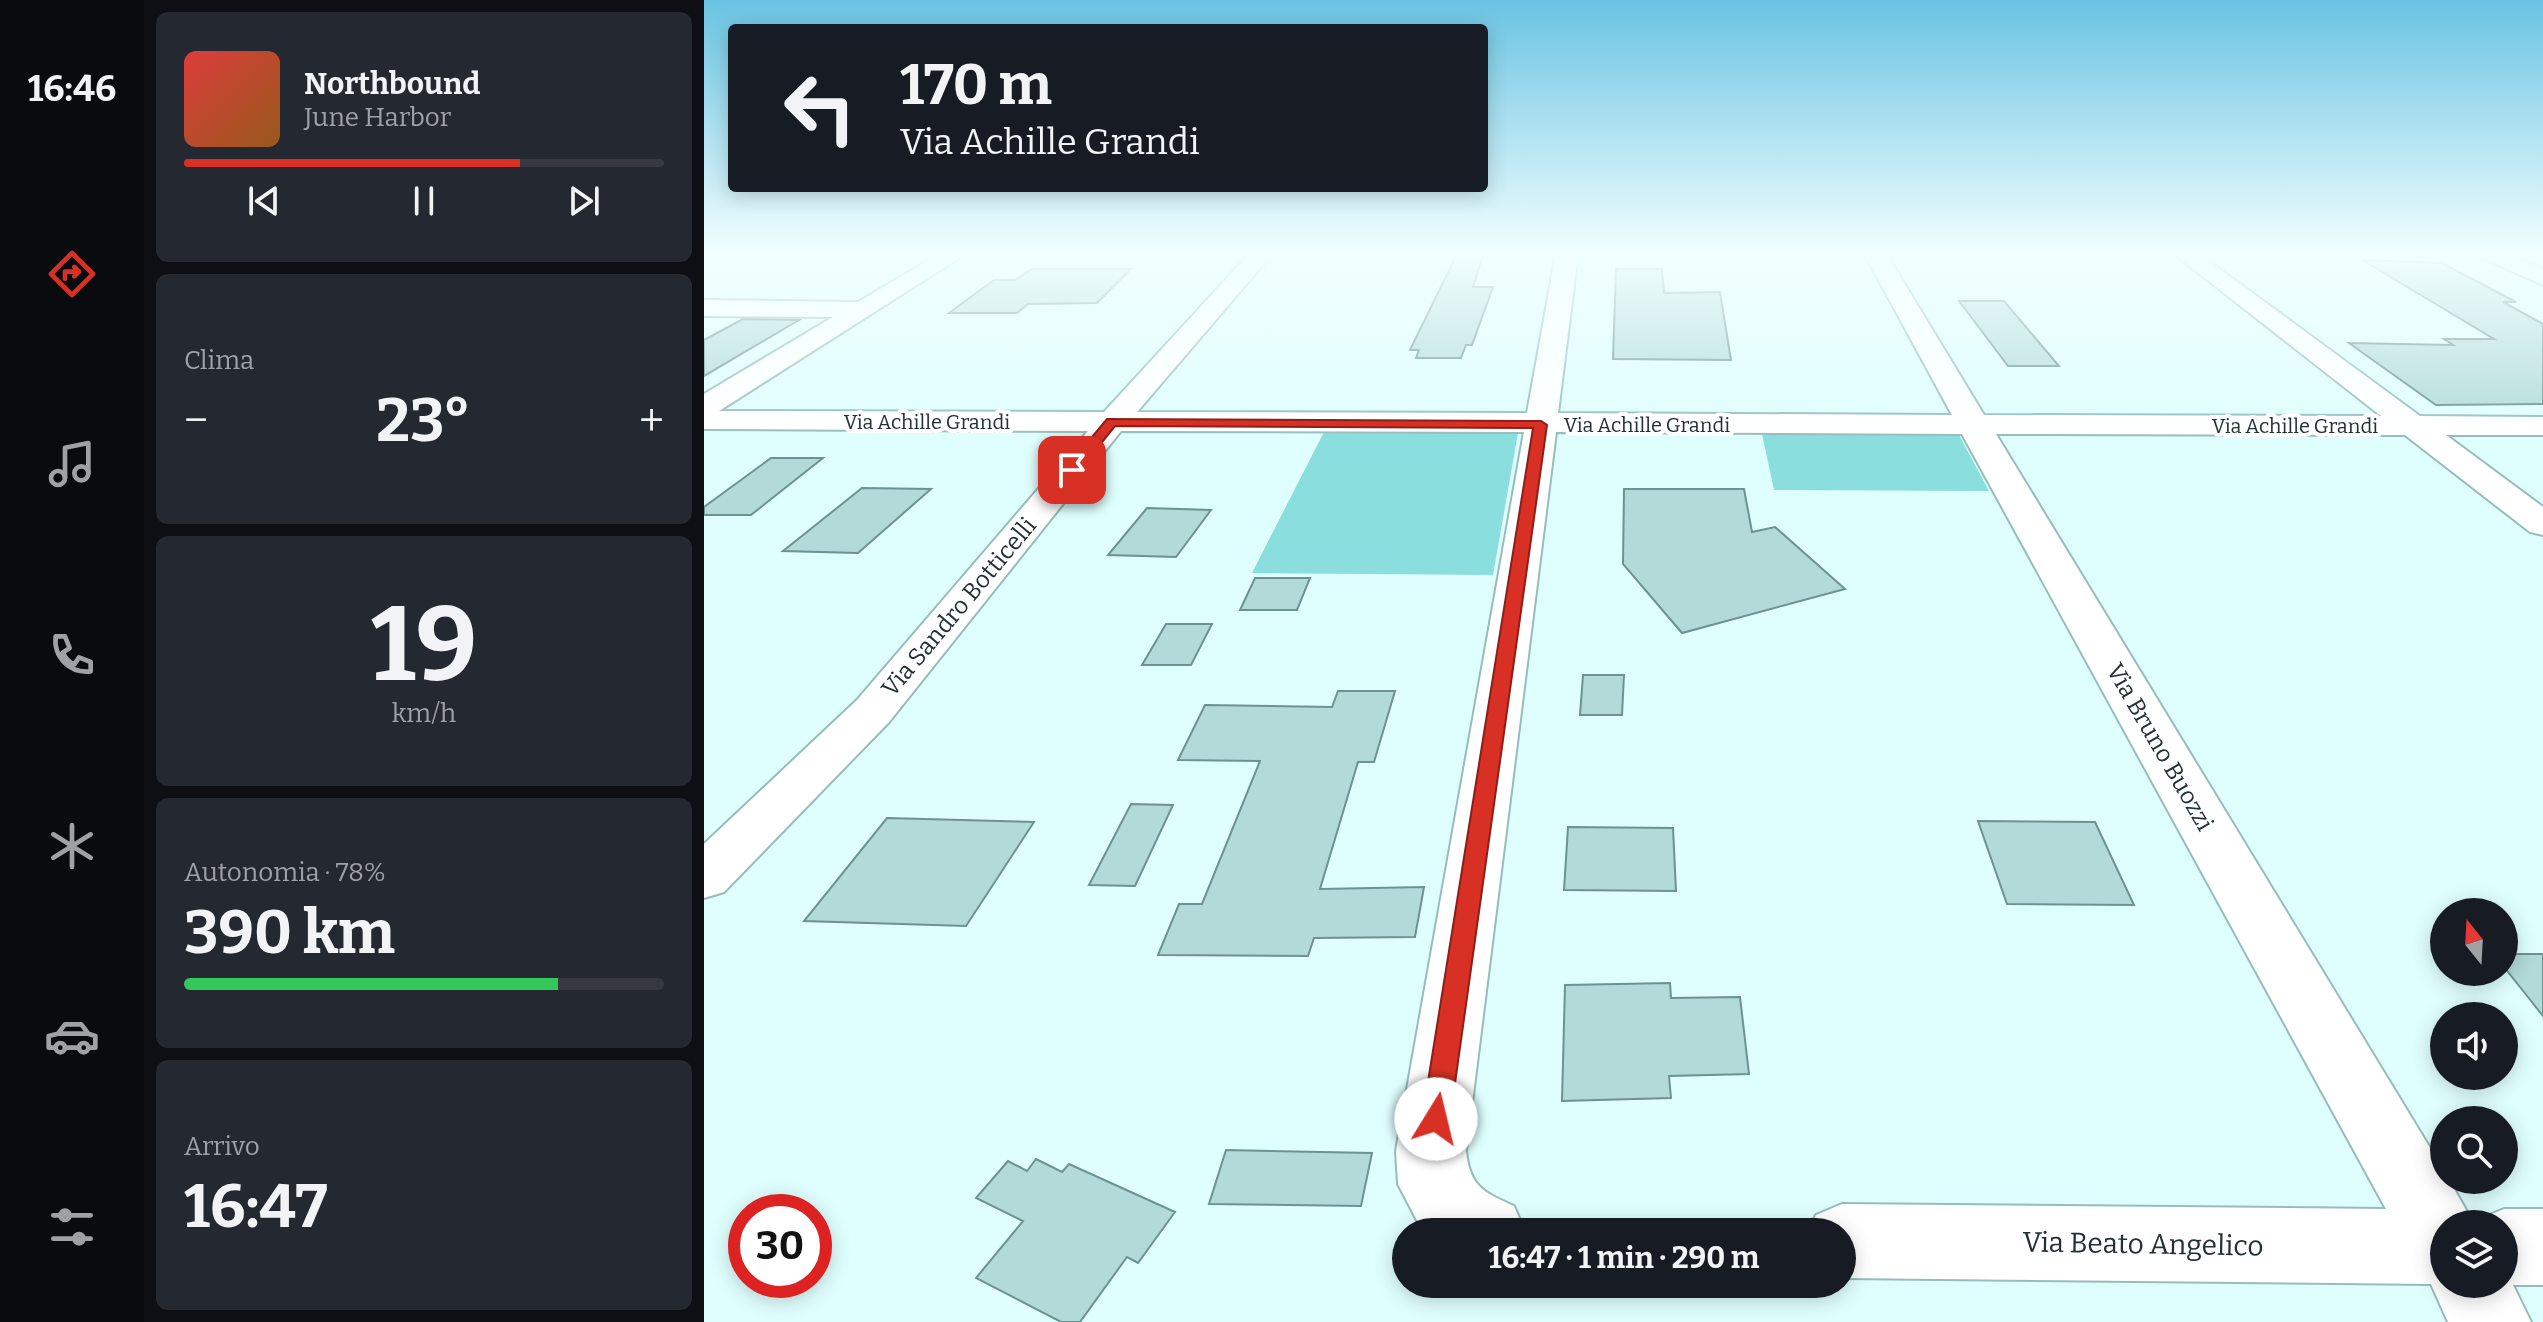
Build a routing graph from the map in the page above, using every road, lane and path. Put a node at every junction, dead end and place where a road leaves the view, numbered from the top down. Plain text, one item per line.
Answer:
1 (855, 315) edge
2 (1207, 315) edge
3 (1558, 315) edge
4 (1911, 315) edge
5 (2265, 315) edge
6 (704, 407) edge
7 (704, 420) edge
8 (1112, 422) junction
9 (1541, 425) junction
10 (2410, 426) junction
11 (2543, 426) edge
12 (1976, 427) junction
13 (2543, 524) edge
14 (704, 877) edge
15 (1457, 1218) edge
16 (2430, 1220) edge
17 (1856, 1241) edge
18 (2430, 1244) edge
19 (2518, 1247) edge
20 (2543, 1247) edge
21 (2477, 1298) edge
22 (2491, 1322) edge

1 - 6 street
2 - 8 street, Via Sandro Botticelli
3 - 9 street
4 - 12 street, Via Bruno Buozzi
5 - 10 street
7 - 8 street, Via Achille Grandi
8 - 9 street, Via Achille Grandi
8 - 14 street, Via Sandro Botticelli
9 - 12 street, Via Achille Grandi
9 - 15 street
10 - 11 street, Via Achille Grandi
10 - 12 street, Via Achille Grandi
10 - 13 street
12 - 16 street, Via Bruno Buozzi
17 - 18 street, Via Beato Angelico
19 - 20 street
21 - 22 street

